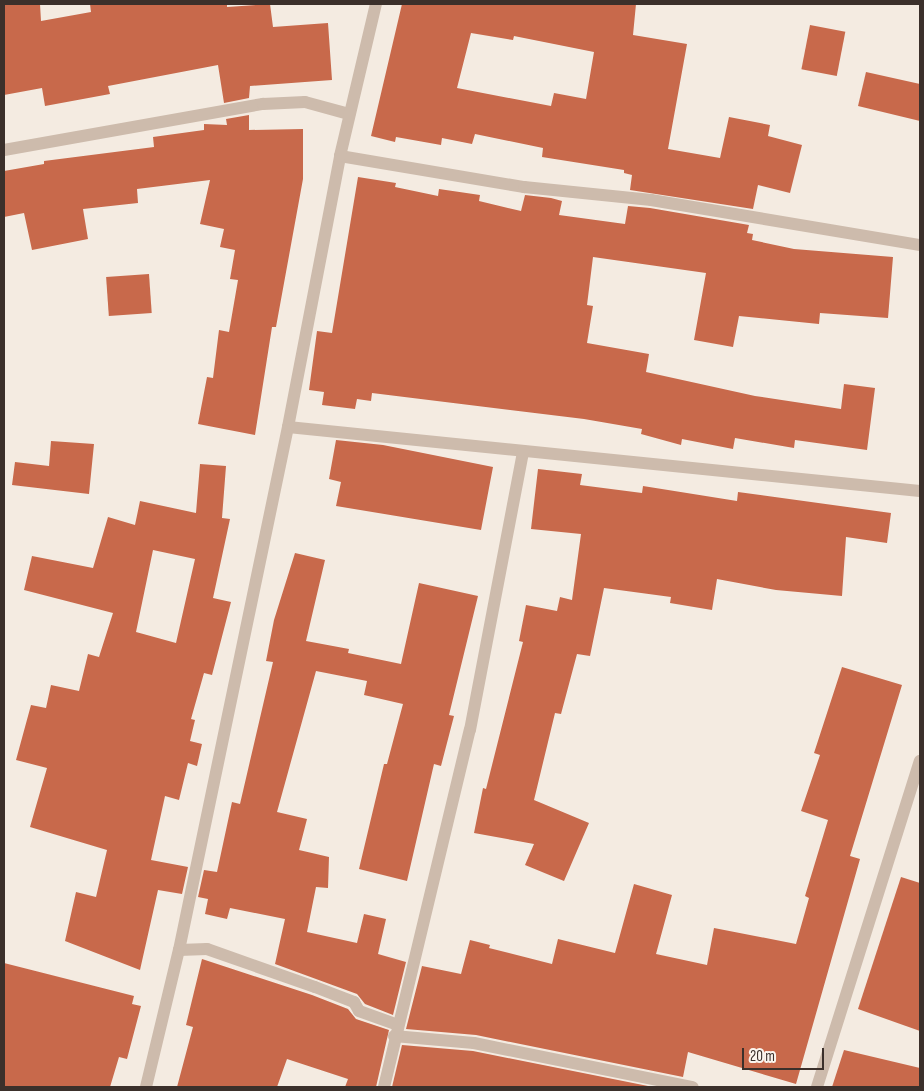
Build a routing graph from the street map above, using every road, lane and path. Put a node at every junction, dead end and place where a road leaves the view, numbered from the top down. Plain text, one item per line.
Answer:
1 (376, 4) edge
2 (349, 114) junction
3 (4, 150) edge
4 (340, 156) junction
5 (920, 245) edge
6 (288, 427) junction
7 (522, 451) junction
8 (920, 491) edge
9 (920, 761) edge
10 (178, 950) junction
11 (396, 1030) junction
12 (146, 1087) edge
13 (384, 1087) edge
14 (693, 1087) edge
15 (817, 1087) edge

1 - 2 street
2 - 3 street
2 - 4 street
4 - 5 street
4 - 6 street
6 - 7 street
6 - 10 street
7 - 8 street
7 - 11 street
9 - 15 street
10 - 11 street
10 - 12 street
11 - 13 street
11 - 14 street

